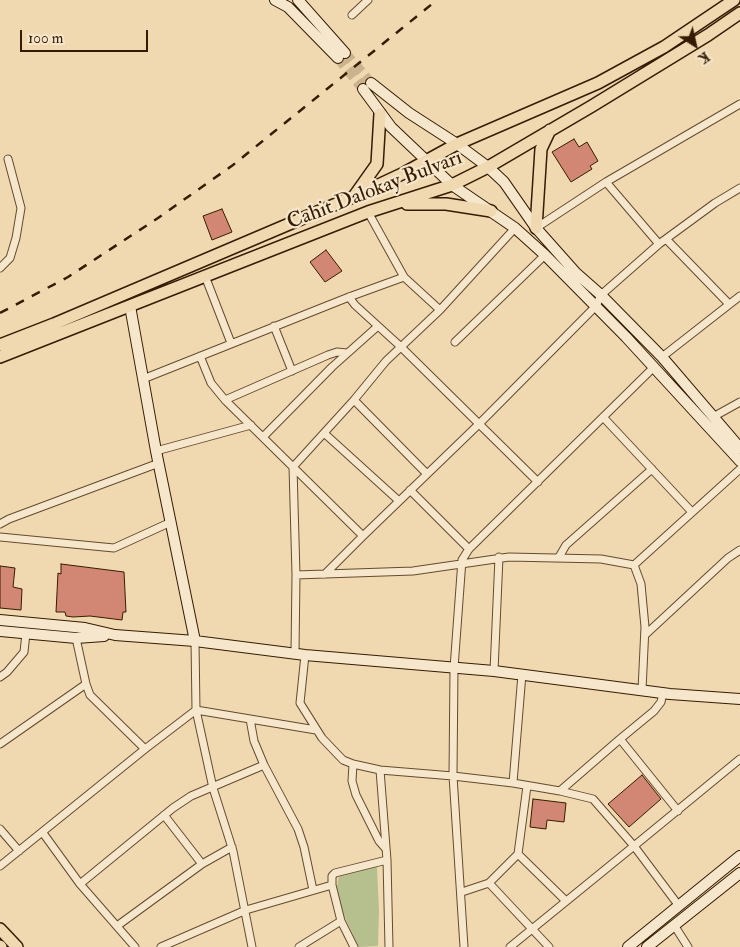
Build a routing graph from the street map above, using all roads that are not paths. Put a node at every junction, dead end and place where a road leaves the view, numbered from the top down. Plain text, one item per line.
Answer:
1 (275, 0) edge
2 (298, 0) edge
3 (368, 0) edge
4 (734, 0) edge
5 (740, 13) edge
6 (352, 15) dead end
7 (740, 104) edge
8 (380, 114) junction
9 (550, 130) junction
10 (457, 144) junction
11 (8, 159) dead end
12 (426, 160) junction
13 (488, 167) junction
14 (606, 182) junction
15 (452, 185) junction
16 (740, 188) edge
17 (355, 196) junction
18 (395, 204) junction
19 (491, 211) junction
20 (368, 212) junction
21 (515, 228) junction
22 (536, 228) junction
23 (666, 238) junction
24 (659, 244) junction
25 (545, 255) junction
26 (0, 268) edge
27 (205, 276) junction
28 (404, 277) junction
29 (601, 295) junction
30 (349, 296) junction
31 (740, 296) edge
32 (729, 304) junction
33 (130, 306) junction
34 (596, 306) junction
35 (440, 310) junction
36 (274, 326) junction
37 (378, 326) junction
38 (455, 342) dead end
39 (231, 343) junction
40 (0, 345) edge
41 (400, 346) junction
42 (346, 353) junction
43 (200, 356) junction
44 (0, 357) edge
45 (662, 357) junction
46 (654, 367) junction
47 (292, 371) junction
48 (143, 380) junction
49 (225, 400) junction
50 (354, 400) junction
51 (740, 402) edge
52 (603, 417) junction
53 (714, 417) junction
54 (479, 424) junction
55 (251, 425) junction
56 (324, 433) junction
57 (263, 438) junction
58 (740, 448) edge
59 (156, 451) junction
60 (740, 461) edge
61 (159, 462) junction
62 (293, 466) junction
63 (652, 469) junction
64 (740, 469) edge
65 (427, 474) junction
66 (538, 482) junction
67 (410, 490) junction
68 (399, 501) junction
69 (691, 512) junction
70 (170, 522) junction
71 (0, 524) edge
72 (363, 536) junction
73 (0, 537) edge
74 (469, 549) junction
75 (740, 550) edge
76 (499, 557) junction
77 (559, 557) junction
78 (461, 565) junction
79 (634, 565) junction
80 (325, 574) junction
81 (296, 575) junction
82 (0, 620) edge
83 (0, 631) edge
84 (26, 633) junction
85 (115, 635) junction
86 (645, 635) junction
87 (76, 638) junction
88 (195, 641) junction
89 (300, 654) junction
90 (454, 668) junction
91 (494, 671) junction
92 (522, 674) junction
93 (0, 677) edge
94 (86, 684) junction
95 (642, 690) junction
96 (663, 693) junction
97 (740, 699) edge
98 (196, 710) junction
99 (250, 719) junction
100 (316, 730) junction
101 (620, 739) junction
102 (0, 744) edge
103 (145, 749) junction
104 (740, 759) edge
105 (353, 764) junction
106 (264, 765) junction
107 (380, 770) junction
108 (453, 776) junction
109 (513, 784) junction
110 (527, 786) junction
111 (213, 788) junction
112 (560, 791) junction
113 (678, 810) junction
114 (164, 815) junction
115 (0, 829) edge
116 (43, 832) junction
117 (634, 846) junction
118 (232, 847) junction
119 (386, 849) junction
120 (19, 851) junction
121 (518, 854) junction
122 (740, 856) edge
123 (387, 860) junction
124 (202, 864) junction
125 (0, 866) edge
126 (740, 873) edge
127 (489, 883) junction
128 (80, 884) junction
129 (332, 885) junction
130 (313, 890) junction
131 (462, 892) junction
132 (566, 901) junction
133 (679, 906) junction
134 (246, 910) junction
135 (341, 921) junction
136 (674, 925) junction
137 (117, 926) junction
138 (533, 928) junction
139 (0, 929) edge
140 (654, 945) edge
141 (18, 947) edge
142 (135, 947) edge
143 (161, 947) edge
144 (252, 947) edge
145 (299, 947) edge
146 (354, 947) edge
147 (389, 947) edge
148 (464, 947) edge
149 (510, 947) edge
150 (549, 947) edge
151 (628, 947) edge
152 (688, 947) edge

1 - 2 main road
3 - 6 street
4 - 10 main road, Cahit Dalokay Bulvarı
5 - 9 main road, Cahit Dalokay Bulvarı
7 - 14 street
8 - 10 main road
8 - 12 main road
8 - 17 main road
9 - 13 main road, Cahit Dalokay Bulvarı
9 - 22 main road
10 - 12 main road, Cahit Dalokay Bulvarı
10 - 13 main road
11 - 26 street
12 - 15 main road
12 - 17 main road, Cahit Dalokay Bulvarı
13 - 15 main road, Cahit Dalokay Bulvarı
13 - 22 main road
14 - 22 street
14 - 24 street
15 - 18 main road, Cahit Dalokay Bulvarı
15 - 19 main road
16 - 23 street
17 - 40 main road, Cahit Dalokay Bulvarı
18 - 19 main road
18 - 20 main road, Cahit Dalokay Bulvarı
19 - 21 main road
20 - 27 main road, Cahit Dalokay Bulvarı
20 - 28 street
21 - 25 main road
21 - 35 street
22 - 29 main road
23 - 24 street
23 - 32 street
24 - 29 street
25 - 34 main road
25 - 38 street
27 - 33 main road, Cahit Dalokay Bulvarı
27 - 39 street
28 - 30 street
28 - 35 street
29 - 34 street
29 - 45 main road
30 - 36 street
30 - 37 street
31 - 32 street
32 - 45 street
33 - 44 main road, Cahit Dalokay Bulvarı
33 - 48 main road
34 - 46 main road
34 - 54 street
35 - 41 street
36 - 39 street
36 - 47 street
37 - 41 street
37 - 42 street
39 - 43 street
41 - 50 street
41 - 54 street
42 - 47 street
42 - 57 street
43 - 48 street
43 - 49 street
45 - 53 main road
46 - 52 street
46 - 60 main road
47 - 49 street
48 - 59 main road
49 - 55 street
50 - 56 street
50 - 65 street
51 - 53 street
52 - 63 street
52 - 66 street
53 - 58 main road
54 - 65 street
54 - 66 street
55 - 57 street
55 - 59 street
56 - 62 street
56 - 68 street
57 - 62 street
59 - 61 main road
61 - 70 main road
61 - 71 street
62 - 72 street
62 - 81 street
63 - 69 street
63 - 77 street
64 - 69 street
65 - 67 street
66 - 74 street
67 - 68 street
67 - 74 street
68 - 72 street
69 - 79 street
70 - 73 street
70 - 88 main road
72 - 80 street
74 - 78 street
75 - 86 street
76 - 77 street
76 - 78 street
76 - 91 street
77 - 79 street
78 - 80 street
78 - 90 street
79 - 86 street
80 - 81 street
81 - 89 street
82 - 85 main road
83 - 84 main road
84 - 87 main road
84 - 93 street
85 - 87 main road
85 - 88 main road
86 - 95 street
87 - 94 street
88 - 89 main road
88 - 98 street
89 - 90 main road
89 - 100 street
90 - 91 main road
90 - 108 street
91 - 92 main road
92 - 95 main road
92 - 109 street
94 - 102 street
94 - 103 street
95 - 96 main road
96 - 97 main road
96 - 101 street
98 - 99 street
98 - 103 street
98 - 111 street
99 - 100 street
99 - 106 street
100 - 105 street
101 - 112 street
101 - 113 street
103 - 116 street
104 - 113 street
105 - 107 street
105 - 119 street
106 - 111 street
106 - 130 street
107 - 108 street
107 - 119 street
108 - 109 street
108 - 131 street
109 - 110 street
110 - 112 street
110 - 121 street
111 - 114 street
111 - 118 street
112 - 117 street
113 - 117 street
114 - 124 street
114 - 128 street
115 - 120 street
116 - 120 street
116 - 128 street
117 - 132 street
117 - 133 street
118 - 124 street
118 - 134 street
119 - 123 street
120 - 125 street
121 - 127 street
121 - 132 street
122 - 133 main road
123 - 129 street
123 - 147 street
124 - 137 street
126 - 136 main road
127 - 131 street
127 - 138 street
128 - 137 street
129 - 130 street
129 - 135 street
130 - 134 street
131 - 148 street
132 - 138 street
133 - 151 main road
134 - 143 street
134 - 144 street
135 - 145 street
135 - 146 street
136 - 140 main road
136 - 152 street
137 - 142 street
138 - 149 street
138 - 150 street
139 - 141 main road

